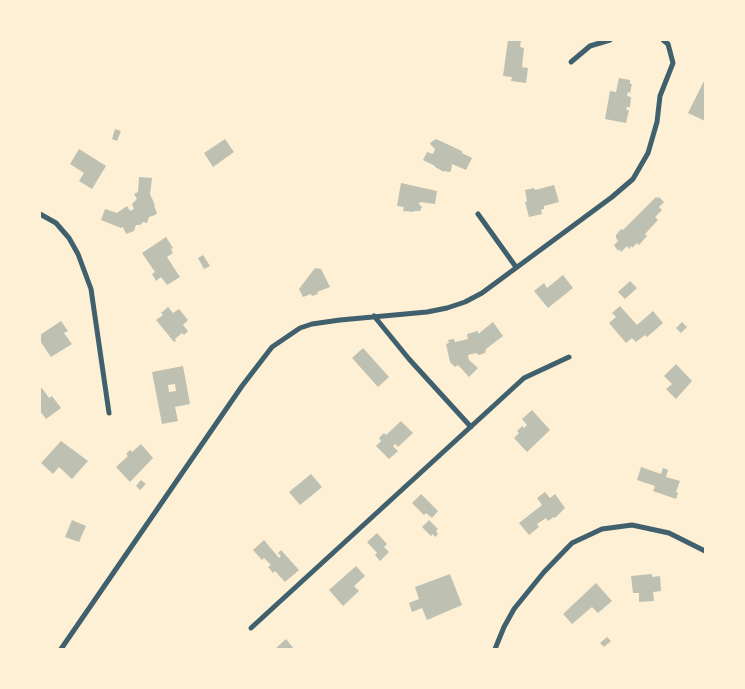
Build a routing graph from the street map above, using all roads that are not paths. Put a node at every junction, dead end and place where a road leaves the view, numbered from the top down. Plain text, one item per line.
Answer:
1 (610, 40) edge
2 (663, 40) edge
3 (571, 62) dead end
4 (40, 214) edge
5 (478, 214) dead end
6 (516, 267) junction
7 (374, 316) junction
8 (569, 357) dead end
9 (109, 413) dead end
10 (471, 427) junction
11 (705, 551) edge
12 (251, 628) dead end
13 (61, 649) edge
14 (495, 649) edge

1 - 3 street
2 - 6 street
4 - 9 street
5 - 6 street
6 - 7 street
7 - 10 street
7 - 13 street
8 - 10 street
10 - 12 street
11 - 14 street

